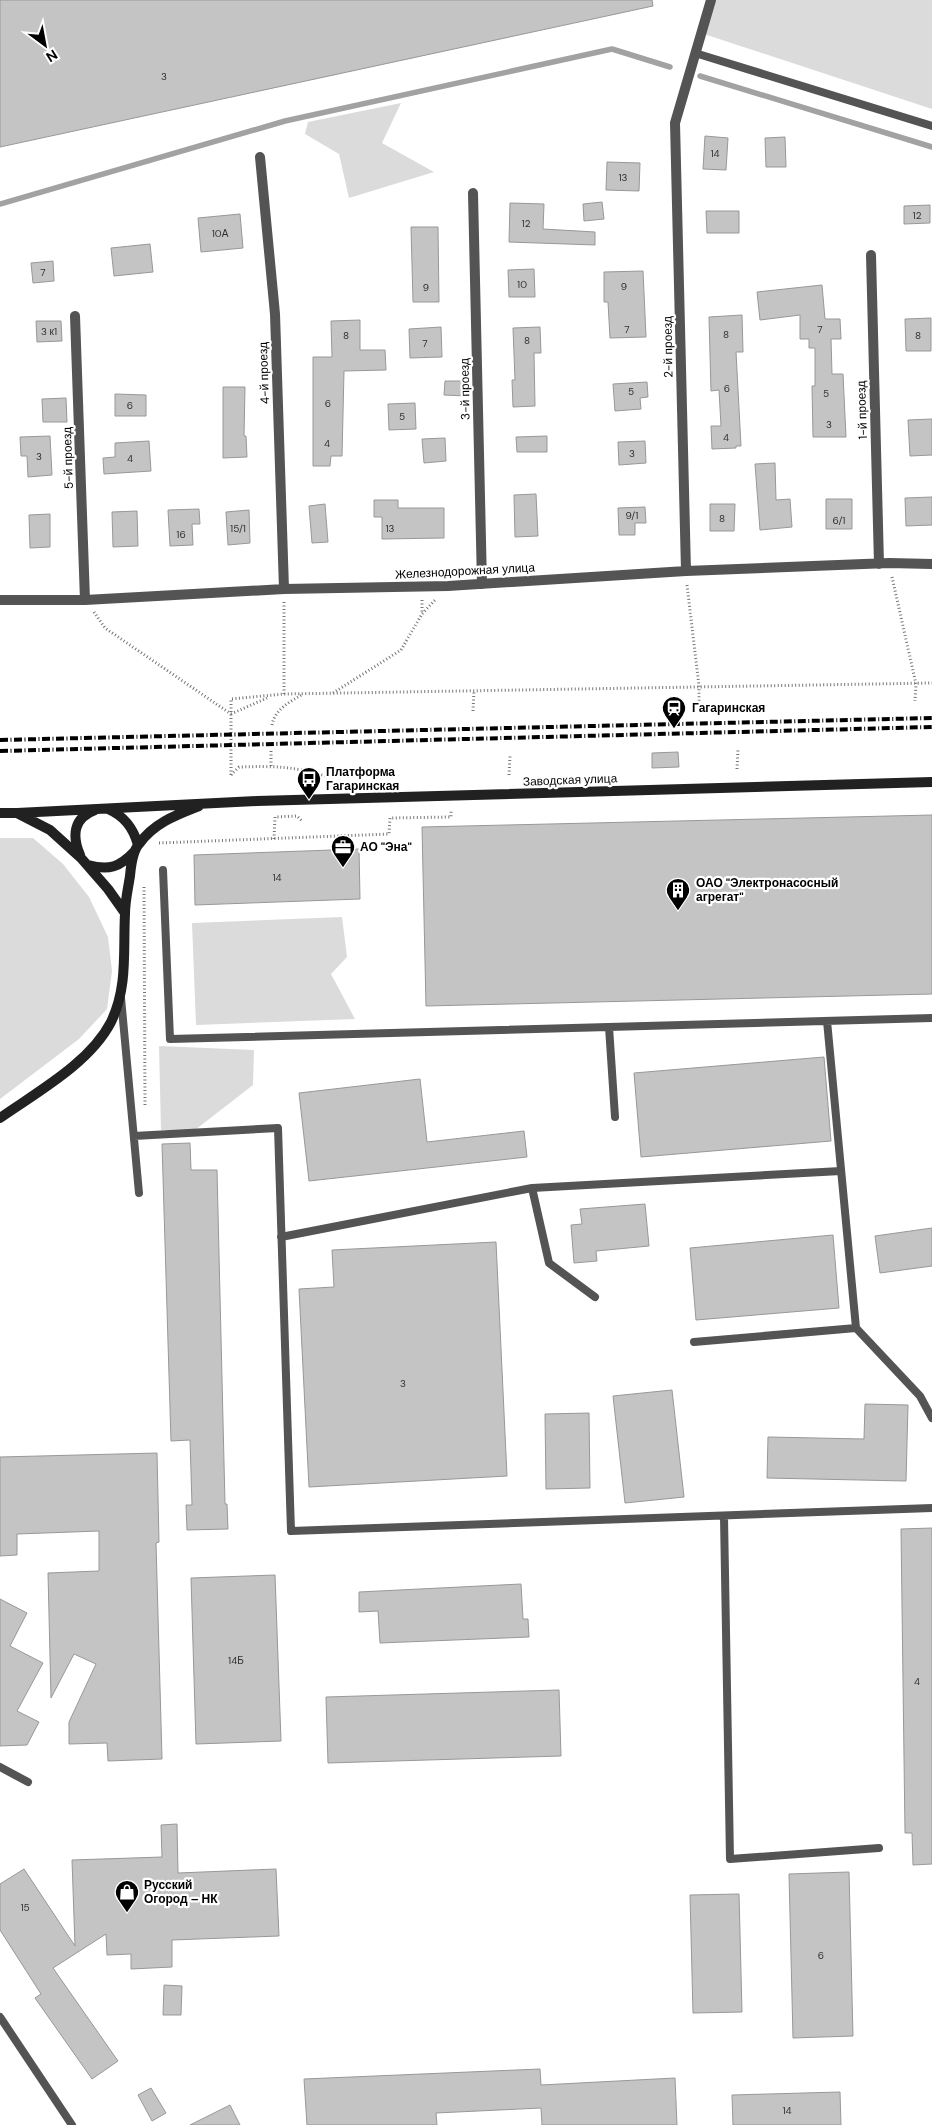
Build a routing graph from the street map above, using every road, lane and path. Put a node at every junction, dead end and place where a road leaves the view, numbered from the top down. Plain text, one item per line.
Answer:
1 (711, 0) edge
2 (695, 53) junction
3 (932, 126) edge
4 (260, 157) dead end
5 (473, 193) dead end
6 (870, 256) dead end
7 (75, 316) dead end
8 (884, 563) junction
9 (932, 564) edge
10 (686, 571) junction
11 (482, 584) junction
12 (448, 586) junction
13 (284, 589) junction
14 (0, 600) edge
15 (85, 600) junction
16 (932, 683) edge
17 (916, 684) junction
18 (699, 686) junction
19 (474, 691) junction
20 (284, 694) junction
21 (304, 694) junction
22 (332, 694) junction
23 (271, 696) junction
24 (915, 701) dead end
25 (699, 706) dead end
26 (473, 711) dead end
27 (231, 714) junction
28 (272, 724) dead end
29 (738, 749) dead end
30 (271, 751) dead end
31 (510, 756) dead end
32 (271, 766) junction
33 (737, 769) dead end
34 (509, 775) dead end
35 (325, 776) dead end
36 (932, 782) edge
37 (209, 803) junction
38 (103, 808) junction
39 (451, 809) dead end
40 (0, 813) edge
41 (17, 813) junction
42 (302, 821) dead end
43 (274, 839) junction
44 (153, 843) dead end
45 (136, 848) junction
46 (84, 861) junction
47 (164, 870) dead end
48 (144, 883) dead end
49 (125, 913) junction
50 (121, 994) junction
51 (932, 1018) edge
52 (827, 1021) junction
53 (609, 1027) junction
54 (146, 1107) dead end
55 (0, 1118) edge
56 (615, 1118) dead end
57 (134, 1136) junction
58 (841, 1171) junction
59 (532, 1188) junction
60 (139, 1193) dead end
61 (281, 1237) junction
62 (595, 1297) dead end
63 (856, 1328) junction
64 (694, 1342) dead end
65 (932, 1418) edge
66 (932, 1508) edge
67 (724, 1517) junction
68 (0, 1767) edge
69 (28, 1782) dead end
70 (879, 1848) dead end
71 (0, 2017) edge
72 (72, 2125) edge

1 - 2 street, 2-й проезд
2 - 3 lane
2 - 10 street, 2-й проезд
4 - 13 street, 4-й проезд
5 - 11 street, 3-й проезд
6 - 8 street, 1-й проезд
7 - 15 street, 5-й проезд
8 - 9 street, Железнодорожная улица
8 - 10 street, Железнодорожная улица
8 - 17 path
10 - 11 street, Железнодорожная улица
10 - 18 path
11 - 12 street, Железнодорожная улица
12 - 13 street, Железнодорожная улица
12 - 22 path
13 - 15 street, Железнодорожная улица
13 - 20 path
14 - 15 street, Железнодорожная улица
15 - 27 path
16 - 17 path
17 - 18 path
17 - 24 path
18 - 19 path
18 - 25 path
19 - 22 path
19 - 26 path
20 - 21 path
20 - 23 path
21 - 22 path
21 - 28 path
23 - 27 path
23 - 27 path
27 - 32 path
29 - 33 path
30 - 32 path
31 - 34 path
32 - 35 path
36 - 37 main road, Заводская улица
37 - 38 main road, Заводская улица
37 - 45 main road
38 - 41 main road, Заводская улица
38 - 45 main road
38 - 46 main road
39 - 43 path
40 - 41 main road, Заводская улица
41 - 46 main road
42 - 43 path
43 - 44 path
45 - 46 main road
45 - 49 main road
46 - 49 main road
47 - 53 lane
48 - 54 path
49 - 50 main road
50 - 55 main road
50 - 57 lane
51 - 52 lane
52 - 53 lane
52 - 58 lane
53 - 56 lane
57 - 60 lane
57 - 61 lane
58 - 59 lane
58 - 63 lane
59 - 61 lane
59 - 62 lane
61 - 67 lane
63 - 64 lane
63 - 65 lane
66 - 67 lane
67 - 70 lane
68 - 69 lane
71 - 72 lane

